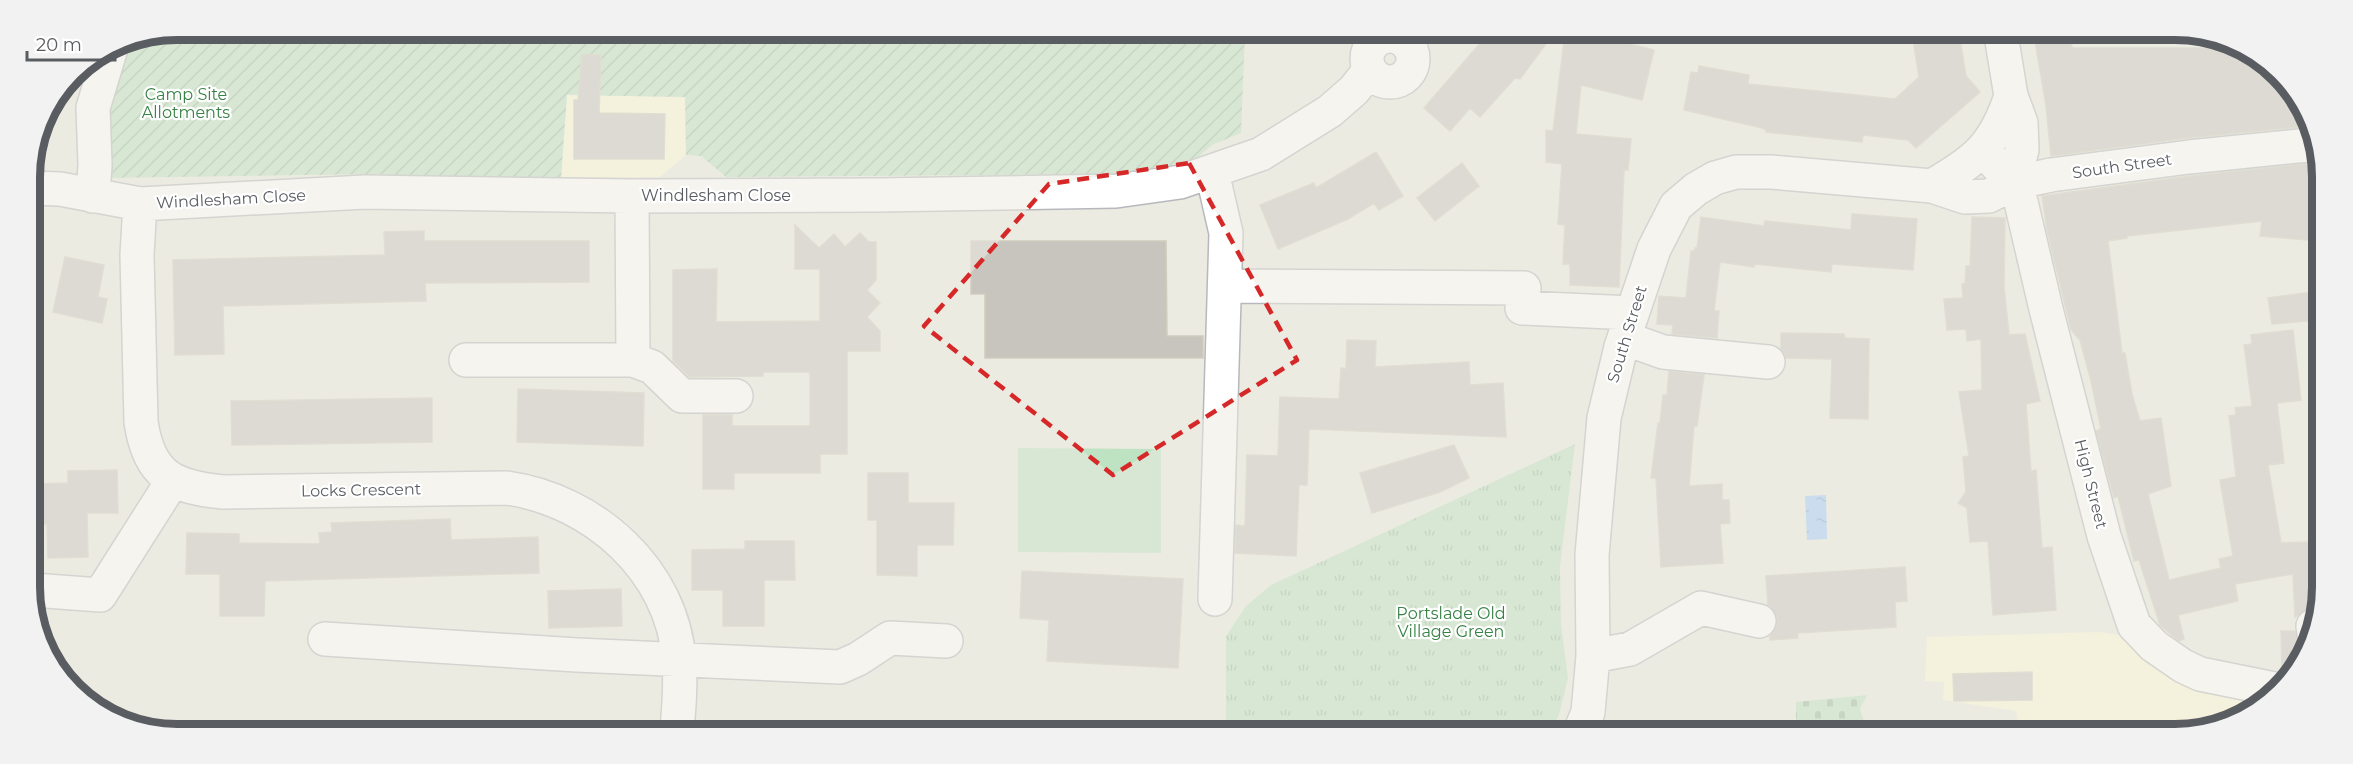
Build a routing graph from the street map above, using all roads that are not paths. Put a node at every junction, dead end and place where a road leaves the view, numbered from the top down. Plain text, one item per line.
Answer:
1 (1378, 40) edge
2 (2002, 40) edge
3 (107, 60) edge
4 (2011, 96) junction
5 (2309, 145) edge
6 (1983, 150) junction
7 (1212, 172) junction
8 (2013, 183) junction
9 (1932, 186) junction
10 (41, 188) edge
11 (93, 196) junction
12 (632, 196) junction
13 (140, 204) junction
14 (1225, 286) junction
15 (1628, 326) junction
16 (466, 360) dead end
17 (633, 360) junction
18 (1768, 362) dead end
19 (736, 396) dead end
20 (173, 480) junction
21 (40, 591) edge
22 (1215, 599) dead end
23 (1759, 621) dead end
24 (325, 639) dead end
25 (946, 641) dead end
26 (1593, 656) junction
27 (679, 660) junction
28 (2268, 688) edge
29 (1583, 723) edge
30 (677, 724) edge

1 - 7 street, Windlesham Close
2 - 4 street
3 - 11 street
4 - 6 street
4 - 8 street
5 - 8 street, South Street
6 - 8 street, High Street
6 - 9 street
7 - 12 street, Windlesham Close
7 - 14 street
8 - 9 street, South Street
8 - 28 street, High Street
9 - 15 street, South Street
10 - 11 street, Windlesham Close
11 - 13 street, Windlesham Close
12 - 13 street, Windlesham Close
12 - 17 street
13 - 20 street, Locks Crescent
14 - 15 street
14 - 22 street
15 - 18 street
15 - 26 street, South Street
16 - 17 street
17 - 19 street
20 - 21 street
20 - 27 street, Locks Crescent
23 - 26 street
24 - 27 street
25 - 27 street
26 - 29 street, South Street
27 - 30 street, Locks Crescent

